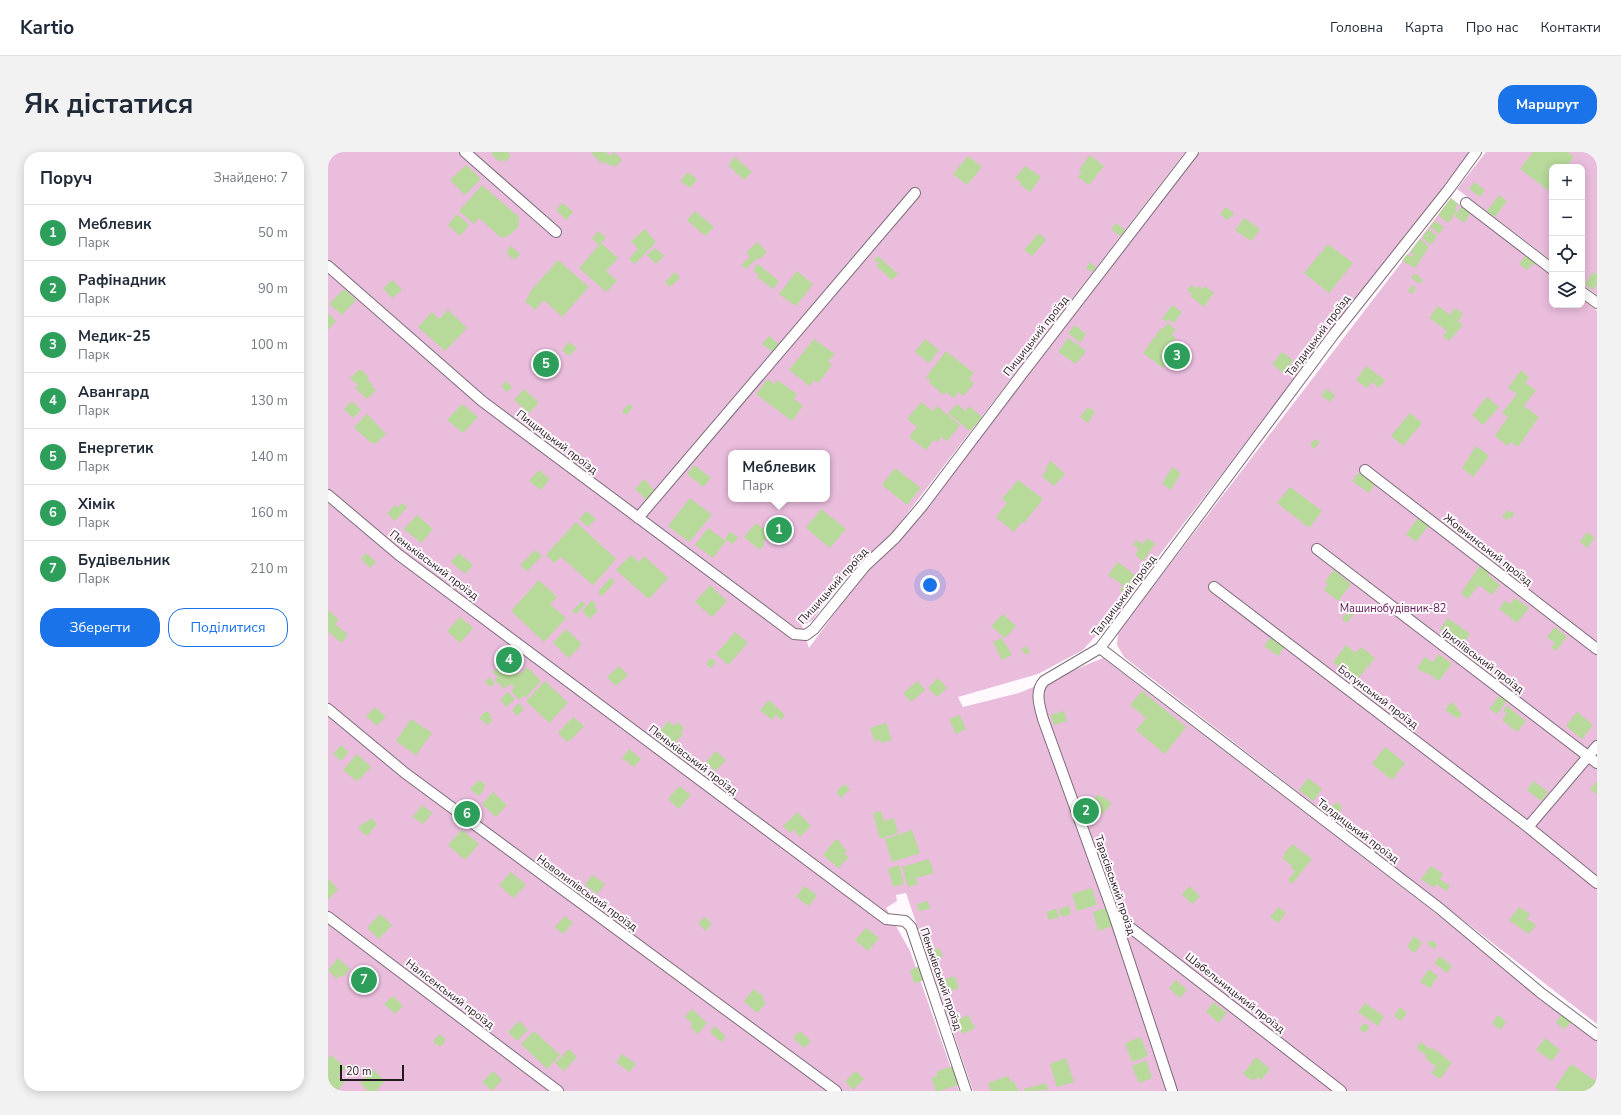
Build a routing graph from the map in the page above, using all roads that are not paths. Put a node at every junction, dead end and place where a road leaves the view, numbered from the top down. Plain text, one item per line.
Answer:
1 (465, 152) edge
2 (1193, 152) edge
3 (1476, 152) edge
4 (915, 193) dead end
5 (1466, 203) dead end
6 (556, 232) dead end
7 (328, 266) edge
8 (1549, 267) edge
9 (1585, 294) edge
10 (1597, 303) edge
11 (1365, 470) dead end
12 (328, 495) edge
13 (638, 518) junction
14 (1317, 549) dead end
15 (1214, 587) dead end
16 (1100, 648) junction
17 (1597, 649) edge
18 (328, 710) edge
19 (1597, 746) edge
20 (1588, 756) junction
21 (1597, 763) edge
22 (1528, 827) junction
23 (1597, 883) edge
24 (1114, 915) junction
25 (328, 917) edge
26 (1597, 1035) edge
27 (558, 1091) edge
28 (836, 1091) edge
29 (966, 1091) edge
30 (1172, 1091) edge
31 (1341, 1091) edge

1 - 6 lane
2 - 13 lane, Пищицький проїзд
3 - 16 lane, Талдицький проїзд
4 - 13 lane
5 - 8 lane
7 - 13 lane, Пищицький проїзд
9 - 10 lane
11 - 17 lane, Жовнинський проїзд
12 - 29 lane, Пеньківський проїзд
14 - 20 lane, Іркліївський проїзд
15 - 22 lane, Богунський проїзд
16 - 24 lane, Тарасівський проїзд
16 - 26 lane, Талдицький проїзд
18 - 28 lane, Новолипівський проїзд
19 - 20 lane
20 - 21 lane, Іркліївський проїзд
20 - 22 lane
22 - 23 lane, Богунський проїзд
24 - 30 lane, Тарасівський проїзд
24 - 31 lane, Шабельницький проїзд
25 - 27 lane, Налісенський проїзд

